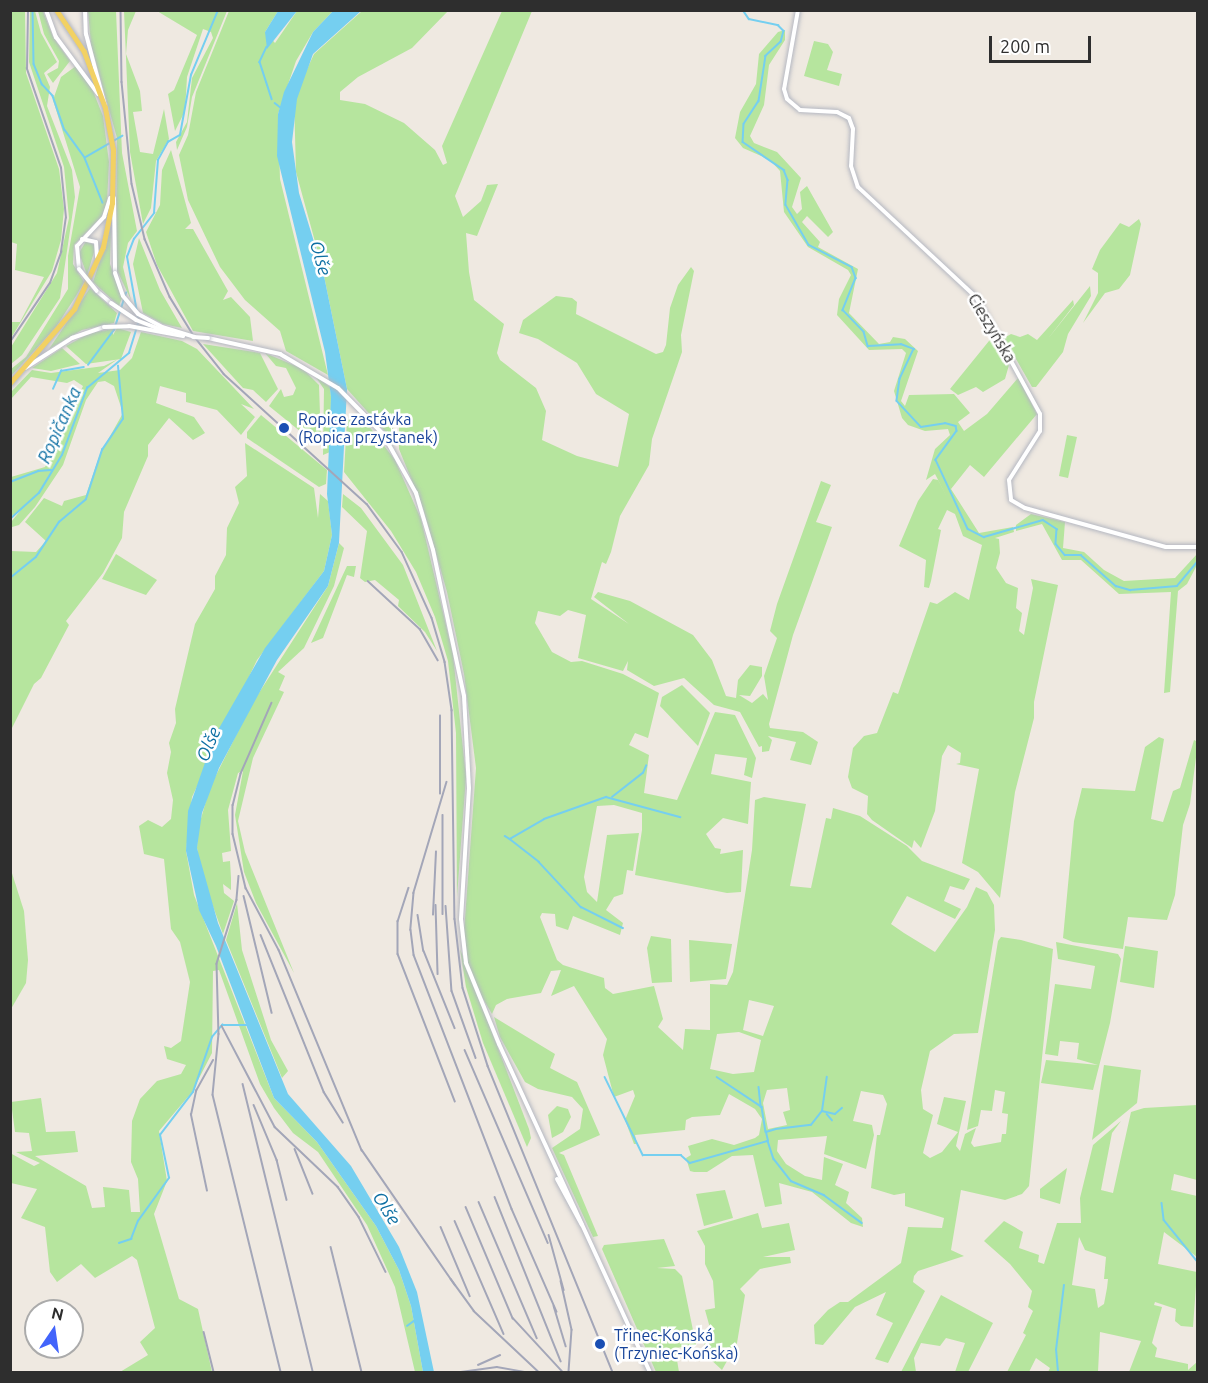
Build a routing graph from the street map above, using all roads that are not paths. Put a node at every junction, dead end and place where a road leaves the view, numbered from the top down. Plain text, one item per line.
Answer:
1 (46, 10) edge
2 (85, 10) edge
3 (798, 10) edge
4 (58, 12) edge
5 (105, 108) junction
6 (113, 182) junction
7 (81, 239) junction
8 (96, 266) junction
9 (194, 337) junction
10 (24, 369) junction
11 (10, 383) edge
12 (1197, 547) edge
13 (557, 1179) dead end
14 (587, 1231) junction
15 (650, 1372) edge

1 - 5 main road
2 - 5 main road
3 - 12 main road, Cieszyńska
4 - 5 main road
5 - 6 main road
6 - 7 main road
6 - 8 main road
6 - 9 main road, bridge
7 - 8 main road
7 - 9 main road, bridge
8 - 10 main road
9 - 10 main road, bridge
9 - 14 main road, bridge
10 - 11 main road
13 - 14 main road
14 - 15 main road

